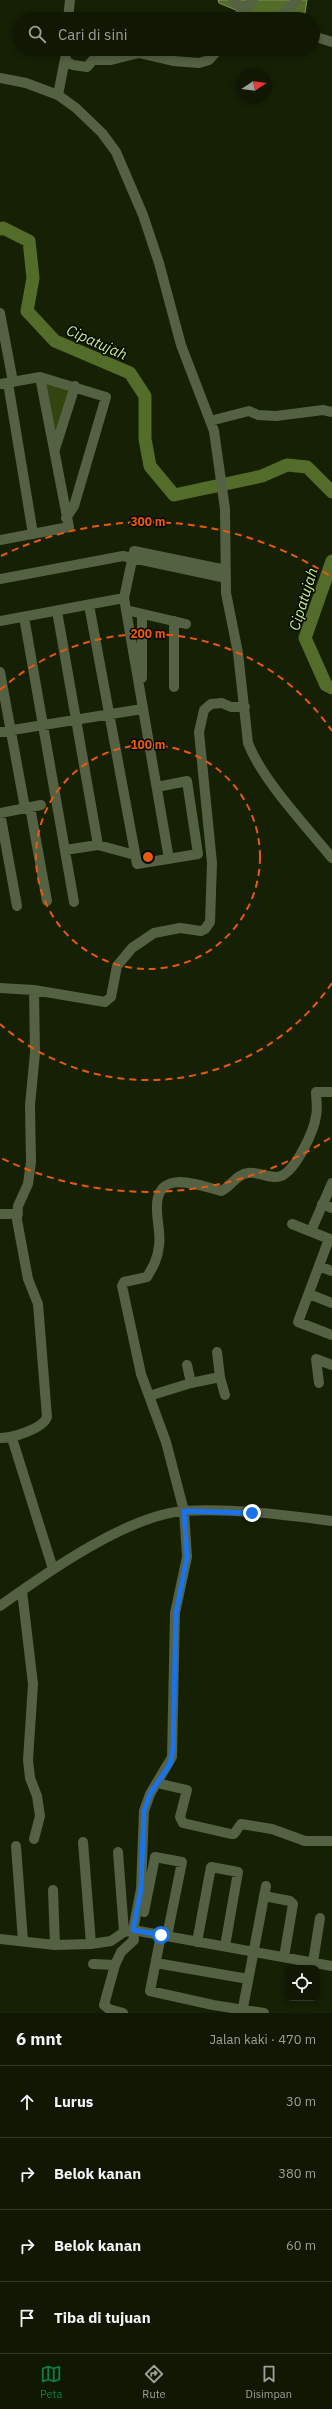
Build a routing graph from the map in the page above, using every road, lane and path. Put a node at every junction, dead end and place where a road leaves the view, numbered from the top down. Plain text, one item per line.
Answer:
1 (70, 0) edge
2 (233, 0) edge
3 (297, 0) edge
4 (245, 6) edge
5 (69, 12) edge
6 (285, 12) edge
7 (320, 38) edge
8 (332, 42) edge
9 (66, 56) edge
10 (128, 56) edge
11 (155, 56) edge
12 (213, 56) edge
13 (66, 61) junction
14 (0, 78) edge
15 (58, 95) junction
16 (0, 313) edge
17 (40, 377) junction
18 (7, 383) edge
19 (75, 386) junction
20 (332, 412) edge
21 (210, 421) junction
22 (54, 451) junction
23 (67, 522) junction
24 (33, 534) junction
25 (0, 539) edge
26 (132, 558) junction
27 (226, 574) junction
28 (0, 579) edge
29 (124, 598) junction
30 (89, 605) junction
31 (126, 610) junction
32 (57, 611) junction
33 (142, 614) junction
34 (24, 617) junction
35 (0, 622) edge
36 (174, 622) junction
37 (186, 624) dead end
38 (0, 672) edge
39 (174, 687) dead end
40 (245, 707) junction
41 (142, 709) junction
42 (109, 715) junction
43 (76, 721) junction
44 (43, 725) junction
45 (11, 730) junction
46 (0, 732) edge
47 (157, 786) junction
48 (41, 805) dead end
49 (28, 808) junction
50 (98, 845) junction
51 (65, 850) junction
52 (135, 855) junction
53 (332, 858) edge
54 (169, 859) junction
55 (47, 901) dead end
56 (74, 902) dead end
57 (17, 906) dead end
58 (0, 988) edge
59 (34, 990) junction
60 (332, 1092) edge
61 (332, 1183) edge
62 (322, 1204) junction
63 (332, 1208) edge
64 (0, 1214) edge
65 (18, 1214) junction
66 (292, 1224) dead end
67 (311, 1231) junction
68 (331, 1239) edge
69 (319, 1266) junction
70 (332, 1271) edge
71 (309, 1294) junction
72 (332, 1303) edge
73 (332, 1335) edge
74 (217, 1352) dead end
75 (187, 1365) dead end
76 (332, 1365) edge
77 (220, 1377) junction
78 (191, 1383) junction
79 (319, 1383) dead end
80 (224, 1395) dead end
81 (149, 1396) junction
82 (0, 1438) edge
83 (12, 1438) junction
84 (184, 1511) junction
85 (332, 1519) edge
86 (52, 1569) junction
87 (22, 1591) junction
88 (0, 1606) edge
89 (157, 1783) junction
90 (34, 1839) dead end
91 (332, 1841) edge
92 (83, 1842) dead end
93 (16, 1846) dead end
94 (118, 1852) dead end
95 (53, 1890) dead end
96 (320, 1918) dead end
97 (132, 1931) junction
98 (164, 1936) junction
99 (0, 1939) edge
100 (23, 1941) junction
101 (197, 1942) junction
102 (91, 1944) junction
103 (55, 1945) junction
104 (225, 1946) junction
105 (254, 1952) junction
106 (284, 1957) junction
107 (313, 1962) junction
108 (156, 1963) junction
109 (94, 1964) dead end
110 (115, 1965) junction
111 (332, 1966) edge
112 (248, 1979) junction
113 (213, 2009) edge
114 (242, 2011) edge
115 (123, 2013) edge
116 (264, 2013) edge

1 - 5 street
2 - 4 street
3 - 6 street
7 - 8 street
9 - 13 street
10 - 13 street
11 - 12 street
13 - 15 street
14 - 15 street
15 - 21 street
16 - 18 street
17 - 18 street
17 - 19 street
17 - 22 street
18 - 24 street
19 - 22 street
19 - 23 street
20 - 21 street
21 - 27 street
22 - 23 street
23 - 24 street
24 - 25 street
26 - 27 street
26 - 28 street
26 - 29 street
27 - 40 street
29 - 30 street
29 - 31 street
30 - 32 street
30 - 42 street
31 - 33 street
31 - 41 street
32 - 34 street
32 - 43 street
33 - 36 street
33 - 41 street
34 - 35 street
34 - 44 street
36 - 37 street
36 - 39 street
38 - 45 street
40 - 53 street
40 - 59 street
41 - 42 street
41 - 47 street
42 - 43 street
42 - 52 street
43 - 44 street
43 - 50 street
44 - 45 street
44 - 51 street
45 - 46 street
45 - 49 street
47 - 54 street
47 - 54 street
48 - 49 street
49 - 55 street
49 - 57 street
50 - 51 street
50 - 52 street
51 - 56 street
52 - 54 street
58 - 59 street
59 - 65 street
60 - 81 street
61 - 62 street
62 - 63 street
62 - 67 street
64 - 65 street
65 - 83 street
66 - 67 street
67 - 68 street
68 - 69 street
69 - 70 street
69 - 71 street
71 - 72 street
71 - 73 street
74 - 77 street
75 - 78 street
76 - 79 street
77 - 78 street
77 - 80 street
78 - 81 street
81 - 84 street
82 - 83 street
83 - 86 street
84 - 85 street
84 - 86 street
84 - 89 street
86 - 87 street
87 - 88 street
87 - 90 street
89 - 91 street
89 - 97 street
92 - 102 street
93 - 100 street
94 - 97 street
95 - 103 street
96 - 107 street
97 - 98 street
97 - 98 street
97 - 102 street
97 - 110 street
98 - 101 street
98 - 108 street
99 - 100 street
100 - 103 street
101 - 104 street
101 - 104 street
102 - 103 street
104 - 105 street
105 - 106 street
105 - 106 street
105 - 112 street
106 - 107 street
107 - 111 street
108 - 112 street
108 - 113 street
109 - 110 street
110 - 115 street
112 - 114 street
113 - 114 street
114 - 116 street

